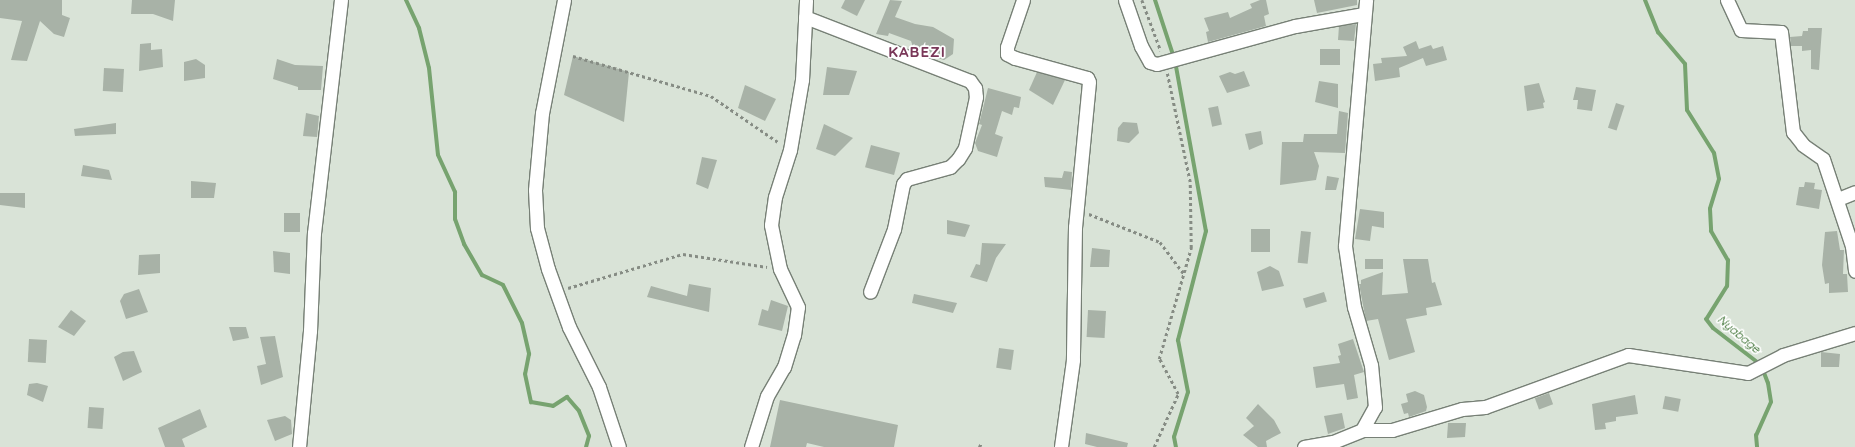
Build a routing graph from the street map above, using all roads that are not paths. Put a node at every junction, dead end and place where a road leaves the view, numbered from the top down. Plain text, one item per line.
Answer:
1 (341, 0) edge
2 (564, 0) edge
3 (806, 0) edge
4 (1023, 0) edge
5 (1125, 0) edge
6 (1366, 0) edge
7 (1727, 0) edge
8 (1364, 14) junction
9 (805, 17) junction
10 (1855, 192) edge
11 (1838, 199) junction
12 (1855, 271) edge
13 (870, 292) dead end
14 (1855, 333) edge
15 (1362, 430) junction
16 (299, 447) edge
17 (620, 447) edge
18 (750, 447) edge
19 (1061, 447) edge
20 (1304, 447) edge

1 - 16 street
2 - 17 street
3 - 9 street
4 - 19 street
5 - 8 street
6 - 8 street
7 - 11 street
8 - 15 street
9 - 13 street
9 - 18 street
10 - 11 street
11 - 12 street
14 - 15 street
15 - 20 street

